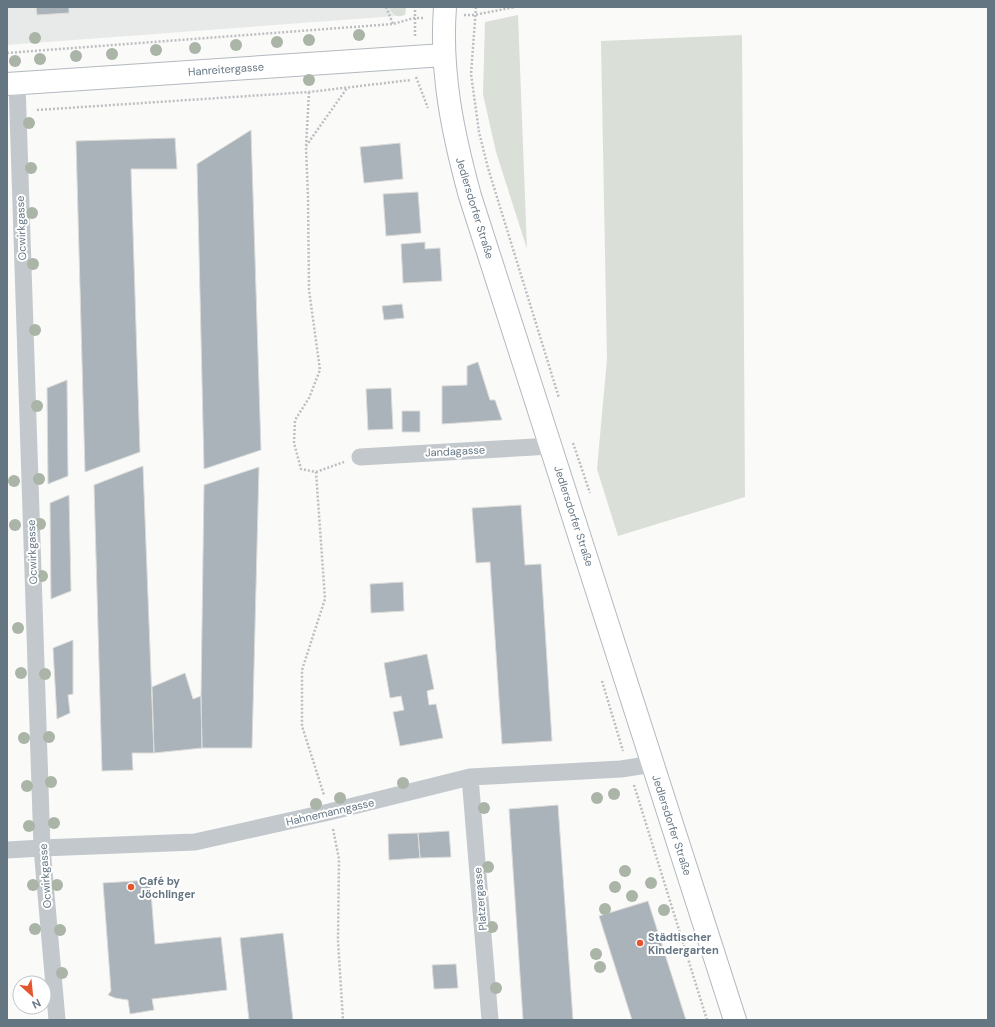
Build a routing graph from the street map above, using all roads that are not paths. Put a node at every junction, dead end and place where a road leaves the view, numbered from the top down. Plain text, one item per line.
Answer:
1 (445, 7) edge
2 (444, 55) junction
3 (12, 84) edge
4 (551, 446) junction
5 (360, 457) road end
6 (653, 764) junction
7 (470, 777) junction
8 (42, 848) junction
9 (7, 850) edge
10 (57, 1020) edge
11 (490, 1020) edge
12 (735, 1020) edge

1 - 2 street, Jedlersdorfer Straße
2 - 3 street, Hanreitergasse
2 - 4 street, Jedlersdorfer Straße
3 - 8 street, Ocwirkgasse
4 - 5 street, Jandagasse
4 - 6 street, Jedlersdorfer Straße
6 - 7 street, Hahnemanngasse
6 - 12 street, Jedlersdorfer Straße
7 - 8 street, Hahnemanngasse
7 - 11 street, Platzergasse
8 - 9 street, Hahnemanngasse
8 - 10 street, Ocwirkgasse

